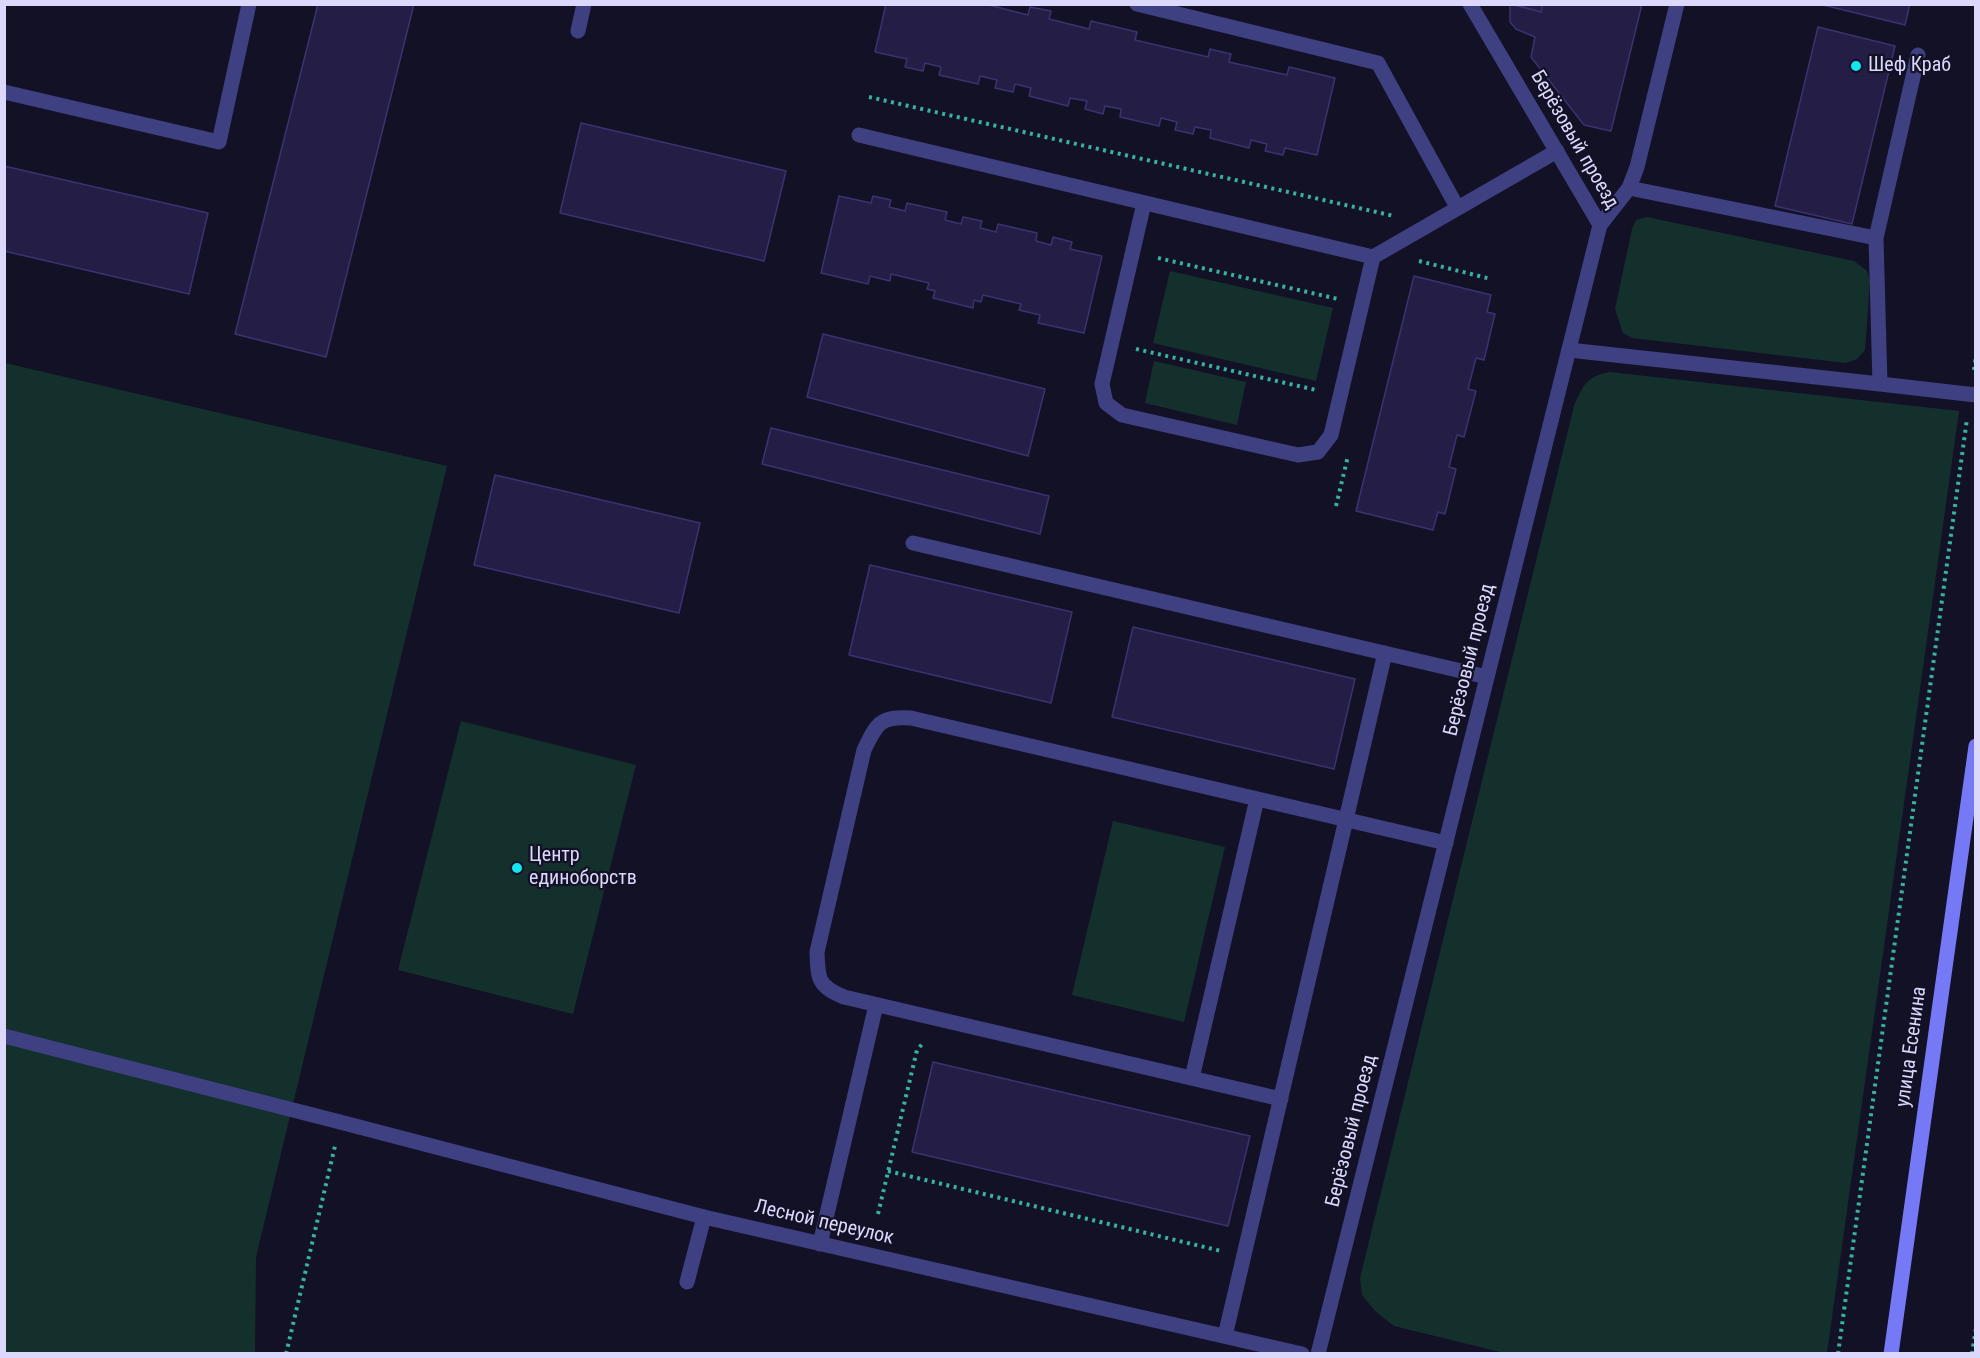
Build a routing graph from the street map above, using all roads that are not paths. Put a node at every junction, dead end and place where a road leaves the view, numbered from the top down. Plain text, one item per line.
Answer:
1 (249, 4) edge
2 (584, 4) edge
3 (1137, 4) edge
4 (1470, 4) edge
5 (1677, 4) edge
6 (578, 31) dead end
7 (1918, 55) dead end
8 (4, 92) edge
9 (859, 135) dead end
10 (1557, 151) junction
11 (1629, 188) junction
12 (1144, 203) junction
13 (1457, 207) junction
14 (1600, 225) junction
15 (1876, 238) junction
16 (1374, 257) junction
17 (1569, 350) junction
18 (1880, 384) junction
19 (1973, 394) edge
20 (913, 543) dead end
21 (1385, 653) junction
22 (1487, 677) junction
23 (1976, 746) edge
24 (1257, 799) junction
25 (1346, 820) junction
26 (1446, 843) junction
27 (876, 1005) junction
28 (4, 1036) edge
29 (1192, 1078) junction
30 (1281, 1099) junction
31 (704, 1216) junction
32 (820, 1244) junction
33 (687, 1281) dead end
34 (1225, 1336) junction
35 (1302, 1353) edge
36 (1318, 1353) edge
37 (1891, 1353) edge

1 - 8 street
2 - 6 street
3 - 13 street
4 - 10 street, Берёзовый проезд
5 - 11 street
7 - 15 street
9 - 12 street
10 - 13 street
10 - 14 street, Берёзовый проезд
11 - 14 street
11 - 15 street
12 - 16 street
12 - 16 street
13 - 16 street
14 - 17 street, Берёзовый проезд
15 - 18 street
17 - 18 street
17 - 22 street, Берёзовый проезд
18 - 19 street
20 - 21 street
21 - 22 street
21 - 25 street
22 - 26 street, Берёзовый проезд
23 - 37 street, улица Есенина
24 - 25 street
24 - 27 street
24 - 29 street
25 - 26 street
25 - 30 street
26 - 36 street, Берёзовый проезд
27 - 29 street
27 - 32 street
28 - 31 street, Лесной переулок
29 - 30 street
30 - 34 street
31 - 32 street, Лесной переулок
31 - 33 street
32 - 34 street, Лесной переулок
34 - 35 street, Лесной переулок

